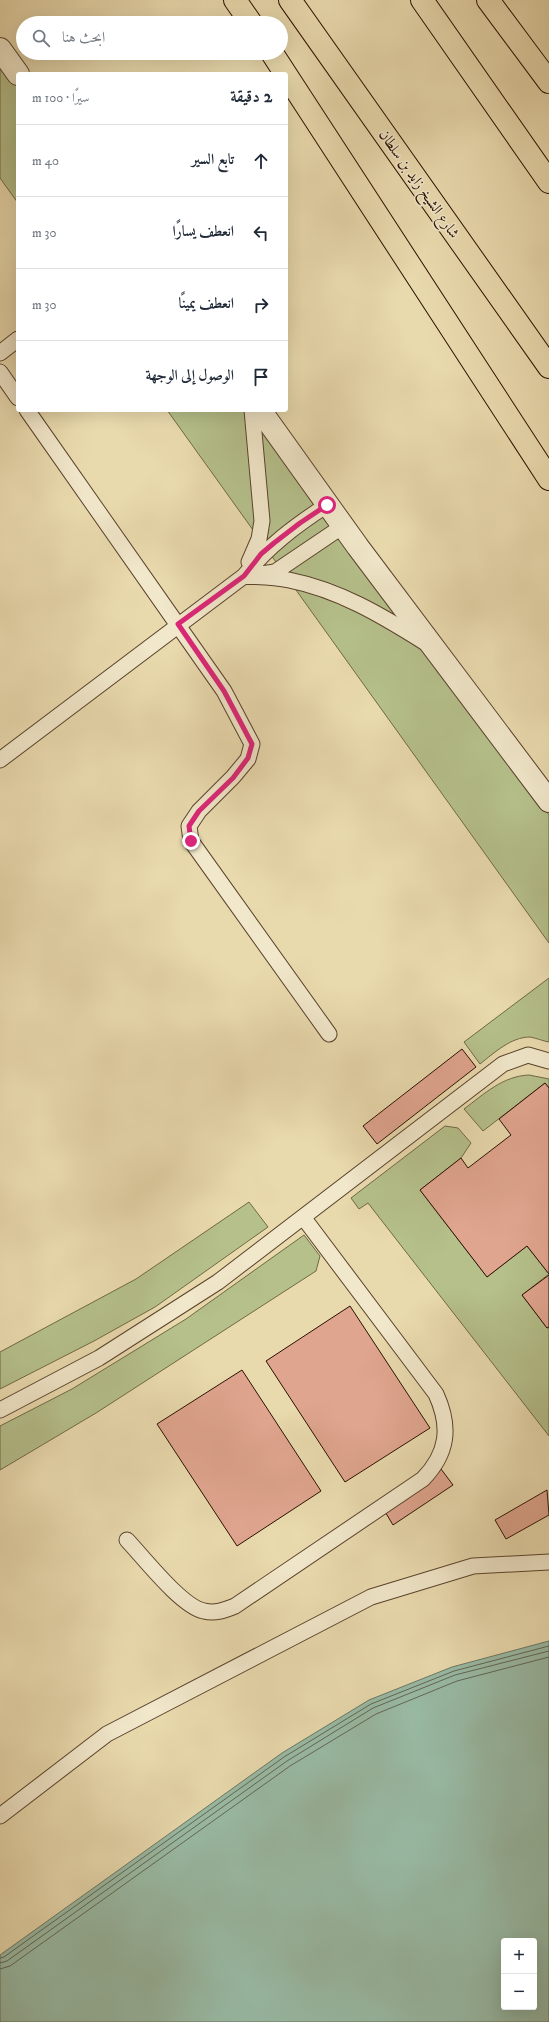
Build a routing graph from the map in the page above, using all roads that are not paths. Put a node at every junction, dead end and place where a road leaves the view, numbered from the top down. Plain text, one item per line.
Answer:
1 (235, 0) edge
2 (290, 0) edge
3 (422, 0) edge
4 (488, 0) edge
5 (246, 16) edge
6 (0, 49) edge
7 (277, 60) edge
8 (17, 72) edge
9 (284, 72) edge
10 (288, 78) edge
11 (549, 82) edge
12 (549, 182) edge
13 (16, 341) edge
14 (0, 353) edge
15 (549, 367) edge
16 (0, 372) edge
17 (16, 395) edge
18 (28, 412) edge
19 (252, 412) edge
20 (261, 412) edge
21 (549, 479) edge
22 (327, 505) junction
23 (343, 526) junction
24 (244, 576) junction
25 (178, 624) junction
26 (432, 646) junction
27 (0, 760) edge
28 (549, 801) edge
29 (329, 1034) dead end
30 (549, 1061) edge
31 (303, 1217) junction
32 (0, 1410) edge
33 (127, 1540) dead end
34 (549, 1562) edge
35 (0, 1816) edge

1 - 5 main road
2 - 15 main road, شارع الشيخ زايد بن سلطان
3 - 12 main road
4 - 11 main road
6 - 8 street
7 - 9 main road
10 - 21 main road
13 - 14 lane
16 - 17 lane
18 - 25 lane
19 - 24 lane
20 - 22 street
22 - 23 street
22 - 24 lane
23 - 24 lane
23 - 26 street
24 - 25 lane
24 - 26 lane
25 - 27 lane
25 - 29 lane
26 - 28 street
30 - 31 lane
31 - 32 lane
31 - 33 lane
34 - 35 lane

